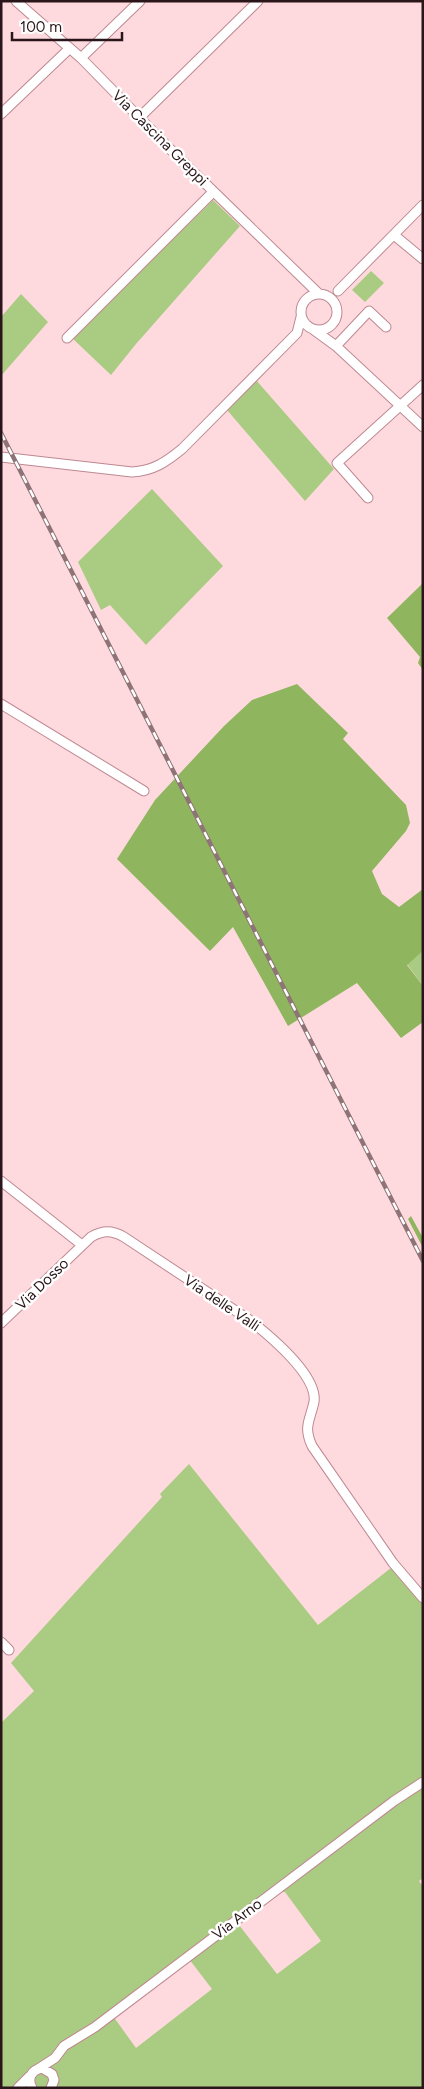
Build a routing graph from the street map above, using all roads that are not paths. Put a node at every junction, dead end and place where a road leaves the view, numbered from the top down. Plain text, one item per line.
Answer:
1 (16, 1) edge
2 (140, 1) edge
3 (258, 1) edge
4 (70, 48) junction
5 (81, 58) junction
6 (1, 114) edge
7 (140, 117) junction
8 (213, 192) junction
9 (423, 205) edge
10 (394, 235) junction
11 (423, 260) edge
12 (302, 278) junction
13 (338, 291) junction
14 (322, 294) junction
15 (303, 302) junction
16 (336, 306) junction
17 (301, 317) junction
18 (332, 325) junction
19 (386, 327) dead end
20 (313, 330) junction
21 (298, 333) junction
22 (67, 338) dead end
23 (336, 346) junction
24 (423, 385) edge
25 (400, 406) junction
26 (423, 427) edge
27 (1, 457) edge
28 (368, 498) dead end
29 (1, 704) edge
30 (144, 791) dead end
31 (1, 1181) edge
32 (82, 1245) junction
33 (1, 1323) edge
34 (423, 1598) edge
35 (1, 1642) edge
36 (9, 1650) dead end
37 (423, 1782) edge
38 (55, 2058) junction
39 (34, 2072) junction
40 (52, 2081) edge
41 (18, 2088) edge
42 (32, 2088) edge
43 (61, 2088) edge

1 - 4 street, Via Cascina Greppi
2 - 5 street
3 - 7 street
4 - 5 street, Via Cascina Greppi
4 - 6 street
5 - 7 street, Via Cascina Greppi
7 - 8 street, Via Cascina Greppi
8 - 12 street, Via Cascina Greppi
8 - 22 street
9 - 10 street
10 - 11 street
10 - 13 street
12 - 14 street, Via Cascina Greppi
12 - 15 street
13 - 14 street
13 - 16 street
14 - 15 street
14 - 16 street
15 - 17 street
16 - 18 street
17 - 20 street
17 - 21 street
18 - 20 street
18 - 23 street
19 - 23 street
20 - 21 street
20 - 23 street
21 - 27 street
23 - 25 street
24 - 25 street
25 - 26 street
25 - 28 street
29 - 30 street
31 - 32 street
32 - 33 street, Via Dosso
32 - 34 street, Via delle Valli
35 - 36 street
37 - 38 street, Via Arno
38 - 39 street, Via Arno
38 - 40 street
39 - 40 street
39 - 41 street, Via Arno
39 - 42 street
40 - 43 street

